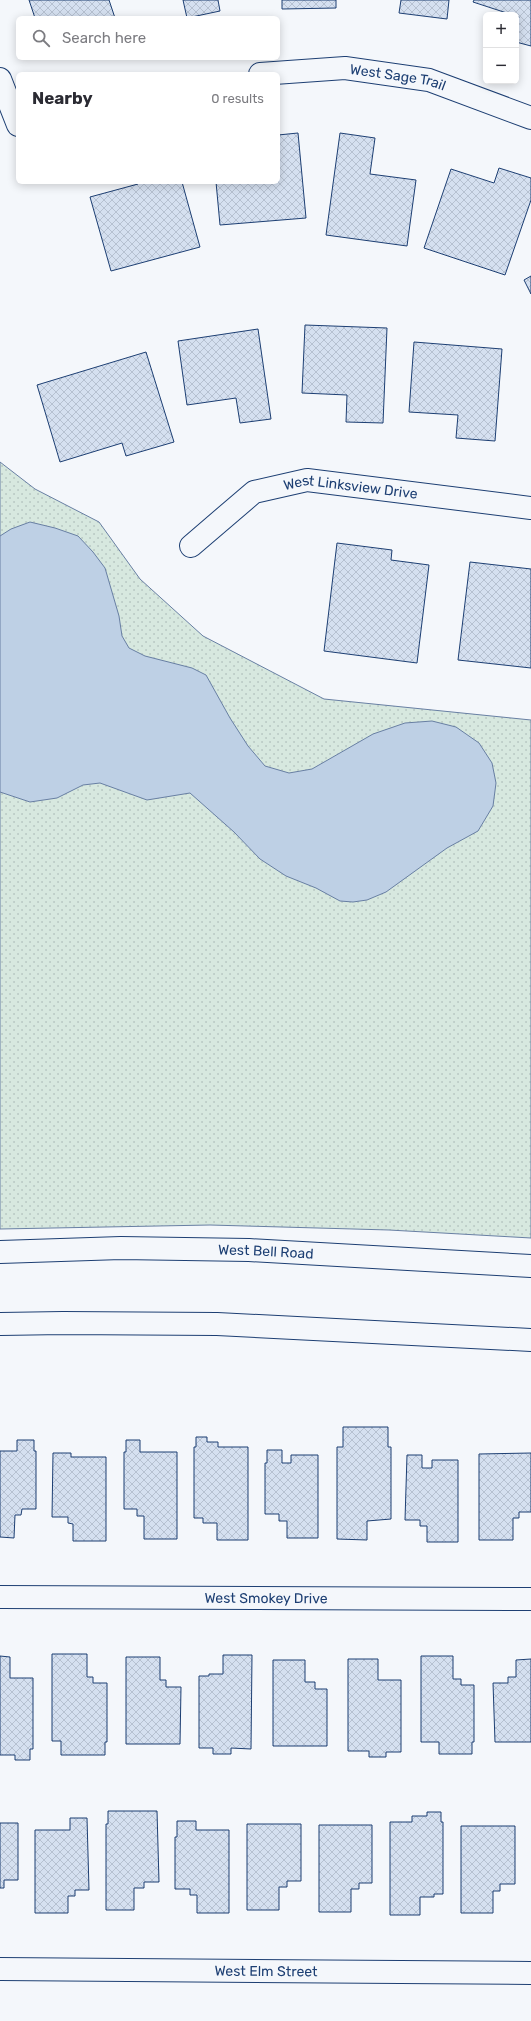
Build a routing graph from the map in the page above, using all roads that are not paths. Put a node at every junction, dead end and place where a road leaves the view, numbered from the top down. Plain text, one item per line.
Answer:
1 (280, 73) edge
2 (0, 79) edge
3 (531, 118) edge
4 (16, 120) edge
5 (531, 508) edge
6 (191, 546) dead end
7 (0, 1252) edge
8 (531, 1266) edge
9 (0, 1324) edge
10 (531, 1340) edge
11 (0, 1597) edge
12 (531, 1599) edge
13 (0, 1969) edge
14 (531, 1972) edge

1 - 3 street, West Sage Trail
2 - 4 street
5 - 6 street, West Linksview Drive
7 - 8 street, West Bell Road
9 - 10 street
11 - 12 street, West Smokey Drive
13 - 14 street, West Elm Street

